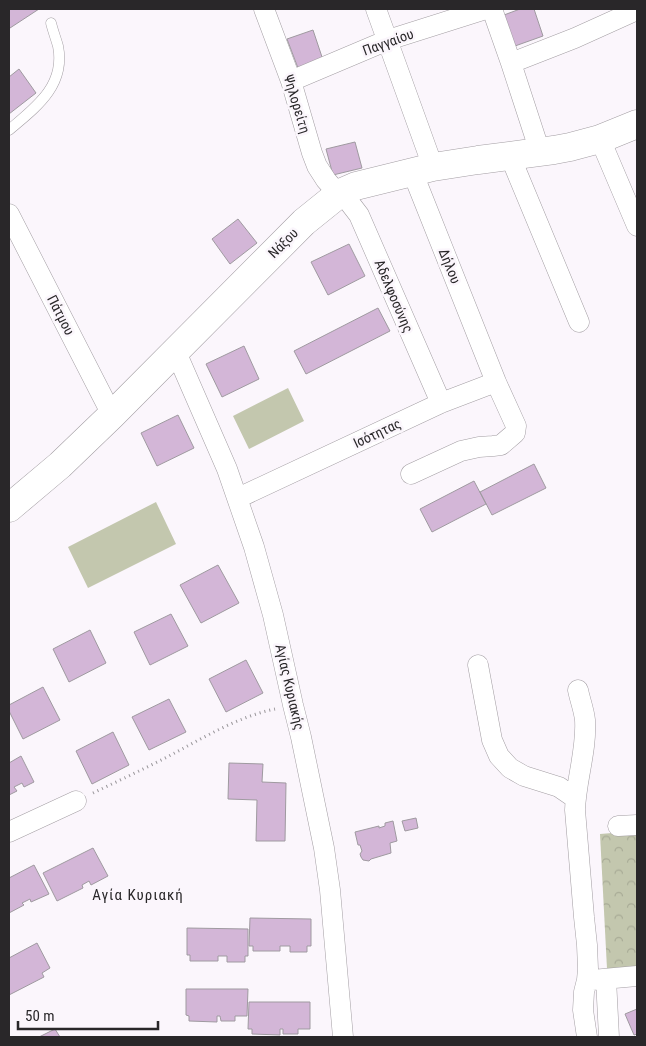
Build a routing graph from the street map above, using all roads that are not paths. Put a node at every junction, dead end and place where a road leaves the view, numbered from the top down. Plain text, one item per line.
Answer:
1 (264, 9) edge
2 (376, 9) edge
3 (486, 9) edge
4 (492, 9) edge
5 (637, 10) edge
6 (51, 23) dead end
7 (388, 40) junction
8 (511, 63) junction
9 (291, 81) junction
10 (637, 124) edge
11 (9, 130) edge
12 (600, 138) junction
13 (540, 152) junction
14 (510, 156) junction
15 (422, 169) junction
16 (340, 193) junction
17 (9, 214) edge
18 (637, 226) edge
19 (579, 322) dead end
20 (176, 352) junction
21 (496, 382) junction
22 (441, 403) junction
23 (112, 415) junction
24 (411, 474) dead end
25 (238, 498) junction
26 (9, 508) edge
27 (478, 665) dead end
28 (578, 690) dead end
29 (575, 798) junction
30 (76, 801) road end
31 (9, 832) edge
32 (637, 976) edge
33 (596, 979) junction
34 (343, 1037) edge
35 (587, 1037) edge
36 (608, 1037) edge

1 - 9 street, Ψηλορείτη
2 - 7 street, Δήλου
3 - 7 street, Παγγαίου
4 - 8 street
5 - 8 street
6 - 11 lane
7 - 9 street, Παγγαίου
7 - 15 street, Δήλου
8 - 13 street
9 - 16 street, Ψηλορείτη
10 - 12 street, Νάξου
12 - 13 street, Νάξου
12 - 18 street
13 - 14 street, Νάξου
14 - 15 street, Νάξου
14 - 19 street
15 - 16 street, Νάξου
15 - 21 street, Δήλου
16 - 20 street, Νάξου
16 - 22 street, Αδελφοσύνης
17 - 23 street, Πάτμου
20 - 23 street, Νάξου
20 - 25 street, Αγίας Κυριακής
21 - 22 street, Ισότητας
21 - 24 street
22 - 25 street, Ισότητας
23 - 26 street, Νάξου
25 - 34 street, Αγίας Κυριακής
27 - 29 street
28 - 29 street
29 - 33 street
30 - 31 street
32 - 33 street
33 - 35 street
33 - 36 street

